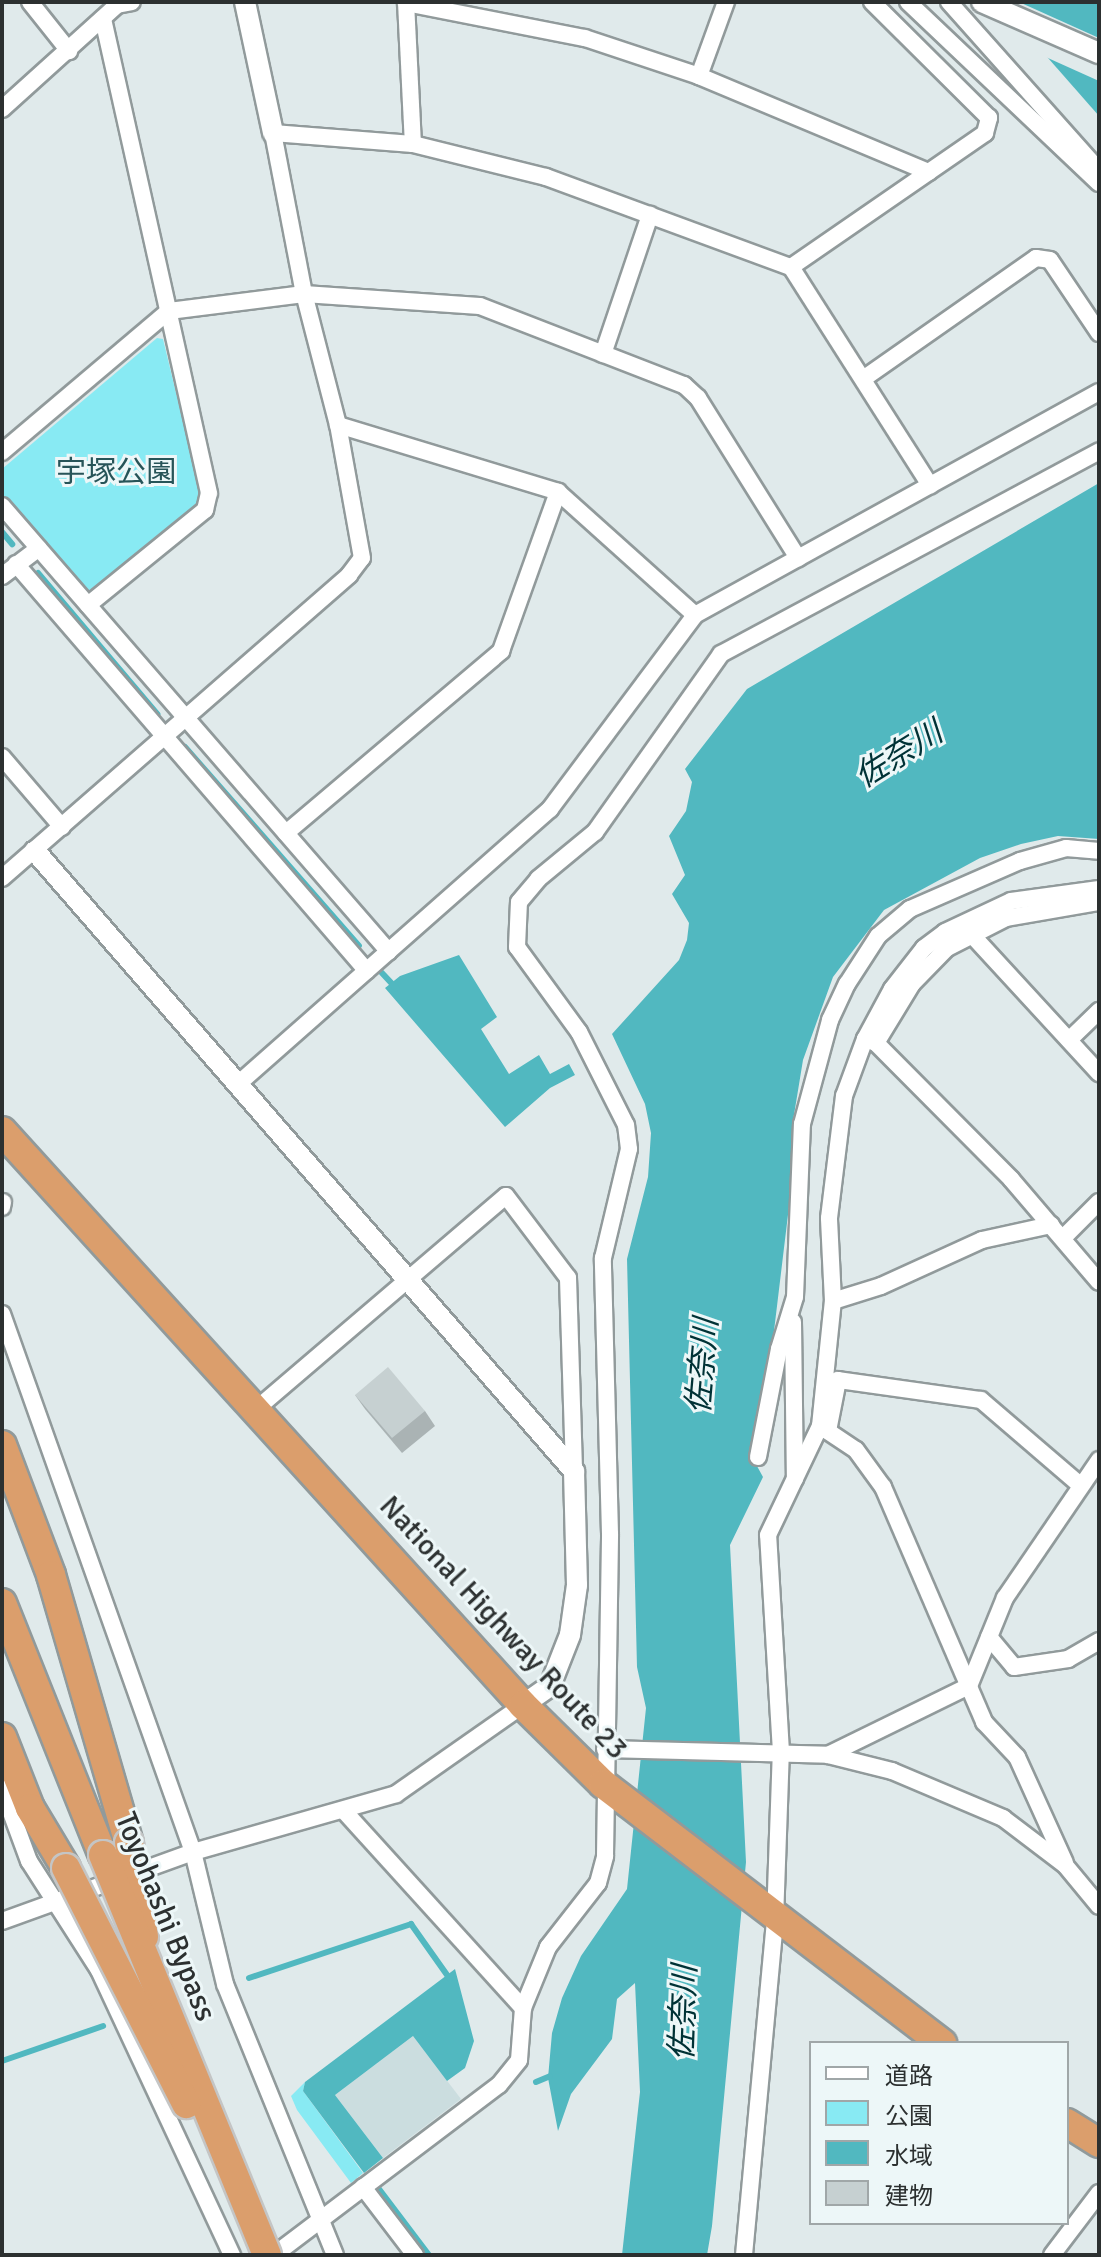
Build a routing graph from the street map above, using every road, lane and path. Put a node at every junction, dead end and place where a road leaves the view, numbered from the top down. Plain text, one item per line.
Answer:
1 (30, 2) edge
2 (132, 2) edge
3 (245, 2) edge
4 (406, 2) edge
5 (726, 2) edge
6 (872, 2) edge
7 (908, 2) edge
8 (949, 2) edge
9 (982, 2) edge
10 (103, 19) junction
11 (69, 51) junction
12 (1099, 53) edge
13 (699, 76) junction
14 (2, 109) edge
15 (273, 133) junction
16 (413, 144) junction
17 (1099, 170) edge
18 (929, 172) junction
19 (1099, 183) edge
20 (650, 215) junction
21 (791, 267) junction
22 (304, 294) junction
23 (169, 311) junction
24 (1099, 333) edge
25 (603, 354) junction
26 (863, 379) junction
27 (1099, 392) edge
28 (338, 425) junction
29 (1099, 451) edge
30 (2, 452) edge
31 (930, 485) junction
32 (558, 492) junction
33 (2, 506) edge
34 (39, 548) junction
35 (798, 558) junction
36 (16, 564) junction
37 (2, 576) edge
38 (88, 605) junction
39 (695, 615) junction
40 (187, 718) junction
41 (164, 735) junction
42 (2, 757) edge
43 (62, 827) junction
44 (286, 833) junction
45 (35, 851) junction
46 (1099, 851) edge
47 (2, 878) edge
48 (1099, 889) edge
49 (1099, 902) edge
50 (972, 935) junction
51 (389, 952) junction
52 (367, 971) junction
53 (1099, 1011) edge
54 (1069, 1040) junction
55 (870, 1041) junction
56 (1099, 1073) edge
57 (238, 1084) junction
58 (2, 1122) edge
59 (2, 1131) edge
60 (1099, 1202) edge
61 (68, 1203) junction
62 (1051, 1225) junction
63 (1063, 1238) junction
64 (405, 1277) junction
65 (1099, 1282) edge
66 (833, 1301) junction
67 (2, 1314) edge
68 (792, 1317) junction
69 (254, 1411) junction
70 (824, 1428) junction
71 (2, 1445) edge
72 (758, 1457) dead end
73 (1099, 1460) edge
74 (574, 1471) junction
75 (795, 1479) junction
76 (1080, 1485) junction
77 (2, 1603) edge
78 (2, 1635) edge
79 (989, 1637) junction
80 (1099, 1641) edge
81 (969, 1686) junction
82 (523, 1705) junction
83 (2, 1737) edge
84 (612, 1749) junction
85 (775, 1752) junction
86 (828, 1755) junction
87 (2, 1788) edge
88 (612, 1791) junction
89 (345, 1812) junction
90 (193, 1852) junction
91 (86, 1861) junction
92 (1065, 1865) junction
93 (54, 1904) junction
94 (1099, 1906) edge
95 (768, 1914) junction
96 (2, 1921) edge
97 (144, 1959) junction
98 (523, 2008) junction
99 (939, 2041) edge
100 (1069, 2124) edge
101 (1099, 2143) edge
102 (363, 2187) junction
103 (1099, 2193) edge
104 (321, 2218) junction
105 (232, 2255) edge
106 (257, 2255) edge
107 (267, 2255) edge
108 (274, 2255) edge
109 (335, 2255) edge
110 (415, 2255) edge
111 (744, 2255) edge
112 (1052, 2255) edge

1 - 11 street
2 - 10 street
3 - 15 street
4 - 13 street
4 - 16 street
5 - 13 street
6 - 18 street
7 - 19 street
8 - 17 street
9 - 12 street
10 - 11 street
10 - 23 street
11 - 14 street
13 - 18 street
15 - 16 street
15 - 22 street
16 - 20 street
18 - 21 street
20 - 21 street
20 - 25 street
21 - 26 street
22 - 23 street
22 - 25 street
22 - 28 street
23 - 30 street
23 - 38 street
24 - 26 street
25 - 35 street
26 - 31 street
27 - 31 street
28 - 32 street
28 - 40 street
29 - 84 street
31 - 35 street
32 - 39 street
32 - 44 street
33 - 34 street
34 - 36 street
34 - 38 street
35 - 39 street
36 - 37 street
36 - 41 street
38 - 40 street
39 - 51 street
40 - 41 street
40 - 44 street
41 - 43 street
41 - 52 street
42 - 43 street
43 - 45 street
44 - 51 street
45 - 47 street
45 - 57 street
46 - 68 street
48 - 55 street
49 - 50 street
50 - 54 street
50 - 55 street
51 - 52 street
52 - 57 street
53 - 54 street
54 - 56 street
55 - 62 street
55 - 66 street
57 - 64 street
58 - 61 highway
59 - 61 highway
60 - 63 street
61 - 69 highway, National Highway Route 23
62 - 63 street
62 - 66 street
63 - 65 street
64 - 69 street
64 - 74 street
64 - 74 street
66 - 70 street
67 - 90 street
68 - 72 street
68 - 75 street
69 - 82 highway, National Highway Route 23
70 - 75 street
70 - 76 street
70 - 81 street
71 - 97 highway, bridge
73 - 76 street
74 - 82 street
75 - 85 street
76 - 79 street
77 - 91 highway, Toyohashi Bypass
78 - 91 highway, Toyohashi Bypass
79 - 80 street
79 - 81 street
81 - 86 street
81 - 92 street
82 - 88 highway, National Highway Route 23
82 - 89 street
83 - 91 highway
84 - 85 street
84 - 88 street
85 - 86 street
85 - 95 street
86 - 92 street
87 - 93 street
88 - 95 highway, National Highway Route 23
88 - 98 street
89 - 90 street
89 - 98 street
90 - 93 street
90 - 104 street
91 - 97 highway, Toyohashi Bypass, bridge
91 - 106 highway, Toyohashi Bypass
92 - 94 street
93 - 96 street
93 - 105 street
95 - 99 highway, National Highway Route 23
95 - 111 street
97 - 107 highway, Toyohashi Bypass, bridge
98 - 102 street
100 - 101 highway
102 - 104 street
102 - 110 street
103 - 112 street
104 - 108 street
104 - 109 street

